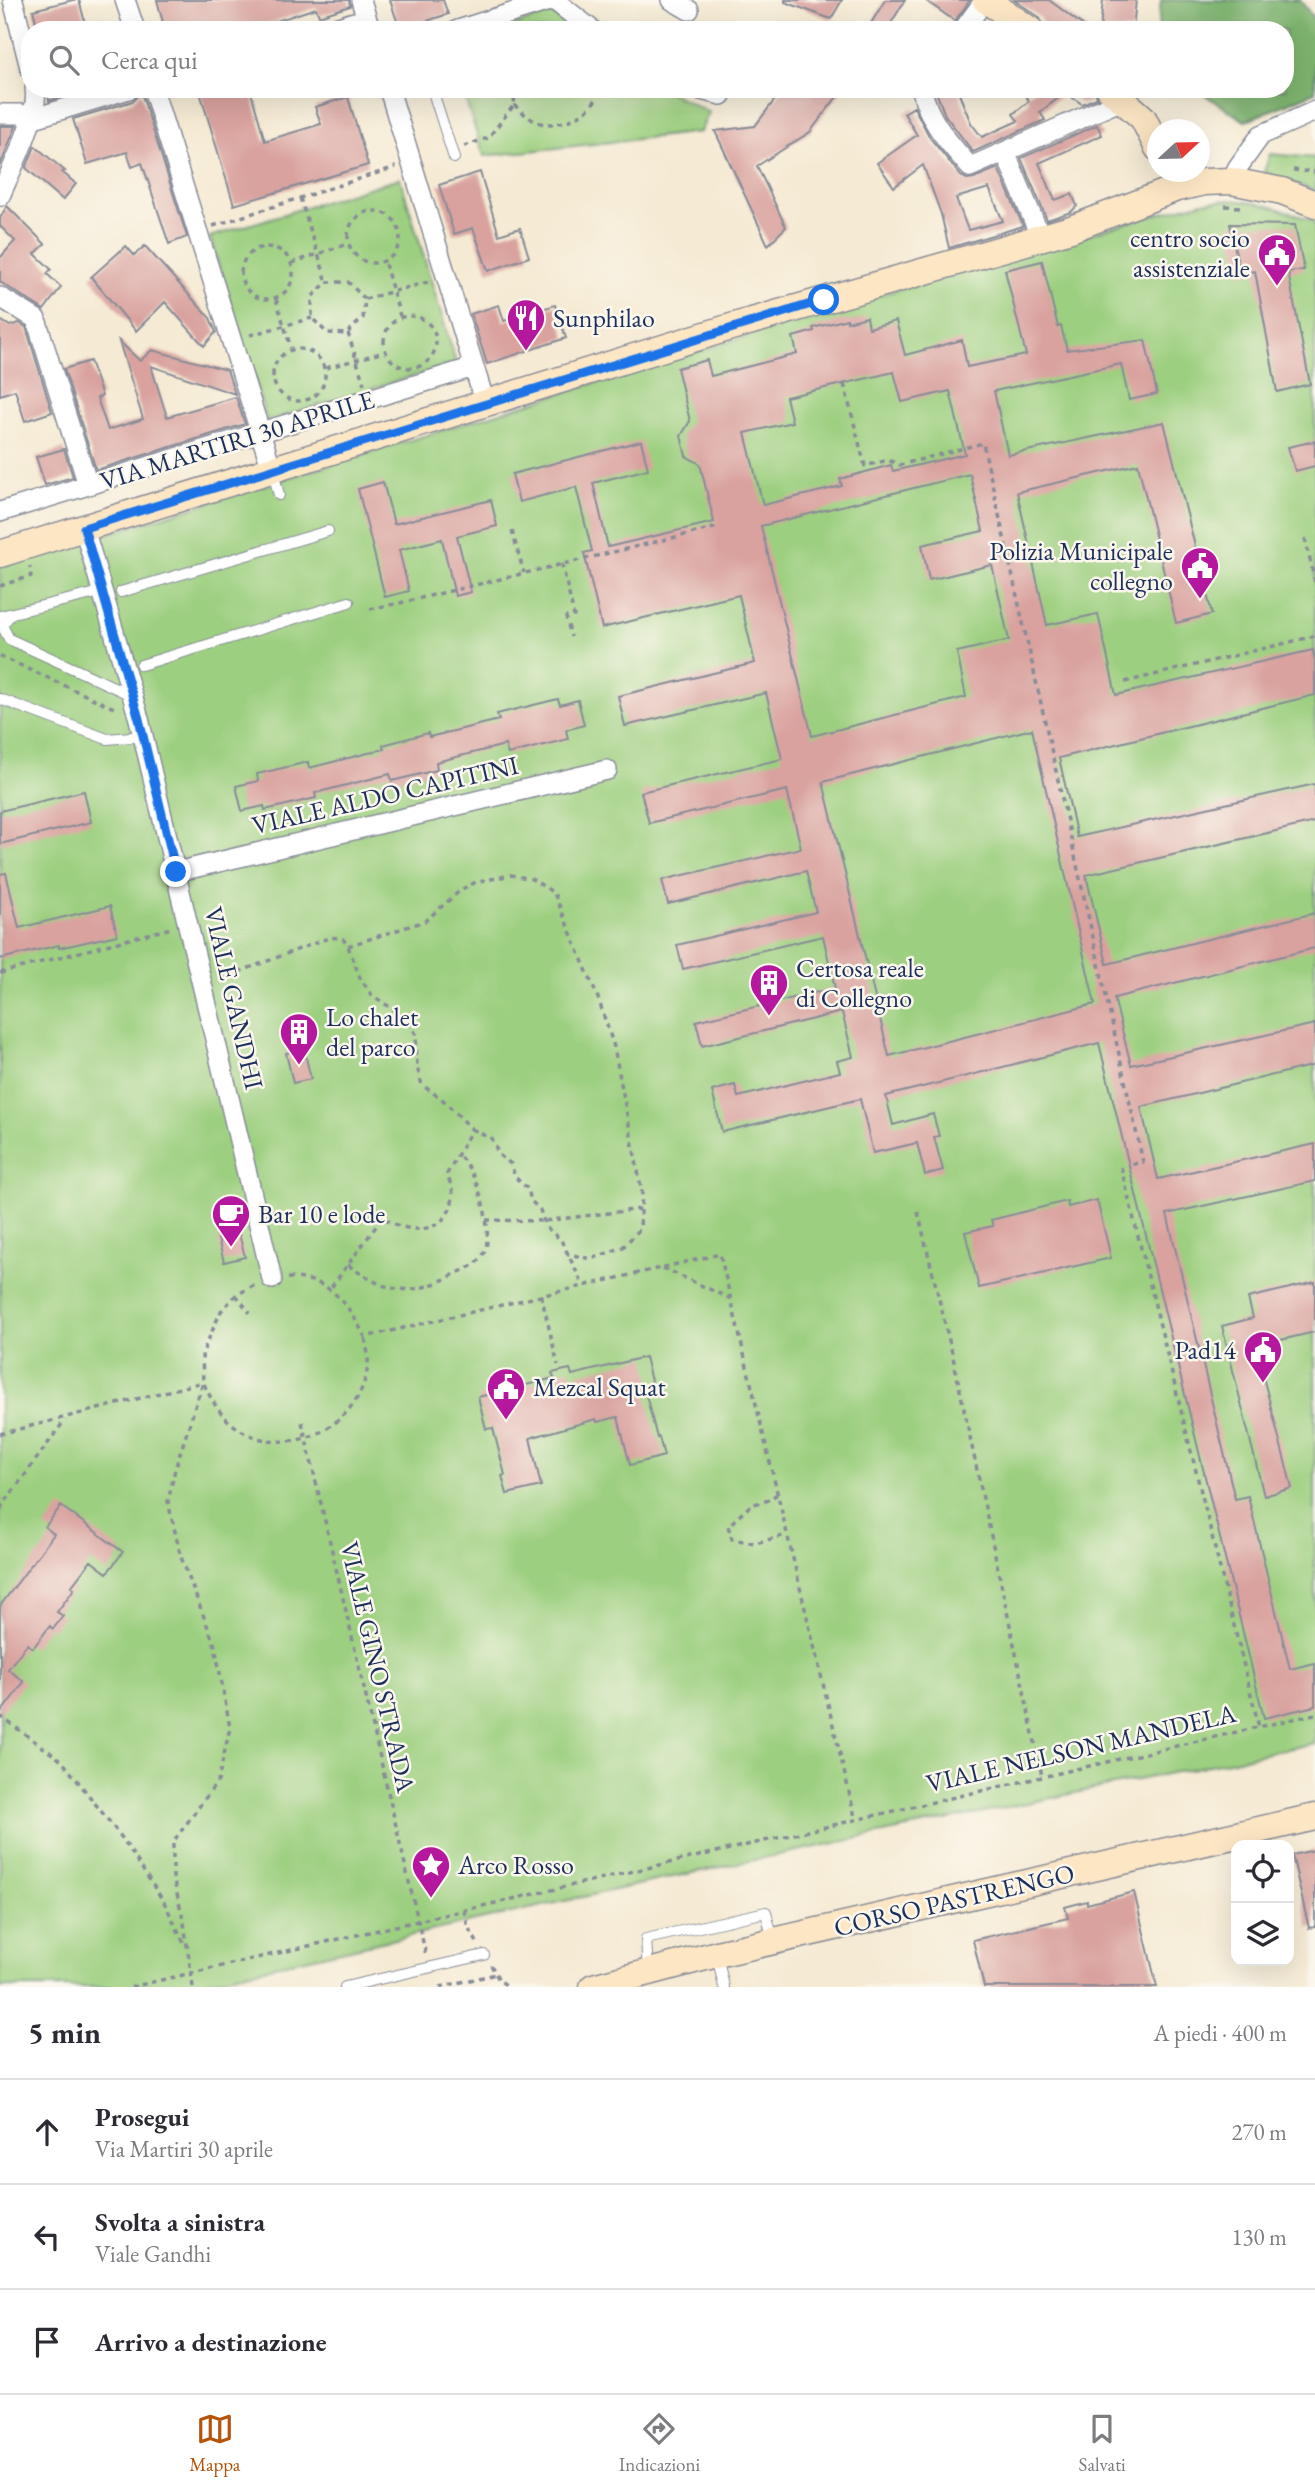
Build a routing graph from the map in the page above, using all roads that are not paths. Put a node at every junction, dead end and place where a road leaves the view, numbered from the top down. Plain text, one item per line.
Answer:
1 (13, 0) edge
2 (125, 0) edge
3 (361, 0) edge
4 (553, 0) edge
5 (986, 0) edge
6 (132, 21) edge
7 (362, 21) edge
8 (486, 21) edge
9 (580, 21) edge
10 (970, 21) edge
11 (1017, 21) edge
12 (21, 32) edge
13 (36, 98) edge
14 (100, 98) edge
15 (156, 98) edge
16 (392, 98) edge
17 (435, 98) edge
18 (924, 98) edge
19 (1108, 98) edge
20 (1120, 98) edge
21 (1315, 111) edge
22 (0, 114) edge
23 (31, 119) junction
24 (1147, 127) edge
25 (1005, 152) junction
26 (453, 154) road end
27 (1231, 181) junction
28 (1169, 182) edge
29 (1210, 182) edge
30 (0, 196) edge
31 (1315, 204) edge
32 (1041, 238) junction
33 (0, 297) edge
34 (474, 367) junction
35 (485, 403) junction
36 (260, 432) junction
37 (272, 470) junction
38 (88, 485) junction
39 (279, 495) dead end
40 (0, 512) edge
41 (84, 528) junction
42 (328, 531) dead end
43 (0, 554) edge
44 (111, 592) junction
45 (349, 602) dead end
46 (12, 612) junction
47 (0, 615) edge
48 (141, 665) dead end
49 (131, 695) junction
50 (0, 699) edge
51 (141, 728) junction
52 (607, 770) dead end
53 (176, 872) junction
54 (272, 1279) road end
55 (1315, 1817) edge
56 (773, 1941) junction
57 (717, 1954) junction
58 (484, 1955) dead end
59 (648, 1972) junction
60 (345, 1987) edge
61 (593, 1987) edge
62 (724, 1987) edge

1 - 12 street
2 - 6 street
3 - 7 street
4 - 8 street
4 - 9 street
5 - 10 street
5 - 11 street
13 - 23 street
14 - 23 street
15 - 36 street
16 - 34 street
17 - 26 lane
18 - 25 street
19 - 25 street
20 - 24 street
21 - 27 street
22 - 23 street
23 - 30 street
25 - 32 street
27 - 29 street, VIA MARTIRI 30 APRILE
27 - 31 street, VIA MARTIRI 30 APRILE
28 - 32 street, VIA MARTIRI 30 APRILE
32 - 35 street, VIA MARTIRI 30 APRILE
33 - 38 street
34 - 35 street
34 - 36 street, VIA MARTIRI 30 APRILE
35 - 37 street, VIA MARTIRI 30 APRILE
36 - 37 street
36 - 38 street, VIA MARTIRI 30 APRILE
37 - 39 lane
37 - 41 street, VIA MARTIRI 30 APRILE
38 - 40 street, VIA MARTIRI 30 APRILE
41 - 43 street, VIA MARTIRI 30 APRILE
41 - 44 street, VIALE GANDHI
42 - 44 lane
44 - 46 lane
44 - 49 street, VIALE GANDHI
45 - 48 lane
46 - 47 lane
46 - 49 lane
49 - 51 street, VIALE GANDHI
50 - 51 lane
51 - 53 street, VIALE GANDHI
52 - 53 street, VIALE ALDO CAPITINI
53 - 54 street, VIALE GANDHI
55 - 56 street, CORSO PASTRENGO
56 - 57 street, CORSO PASTRENGO
56 - 59 lane
57 - 59 street, CORSO PASTRENGO
57 - 62 lane
58 - 60 lane
59 - 61 street, CORSO PASTRENGO

